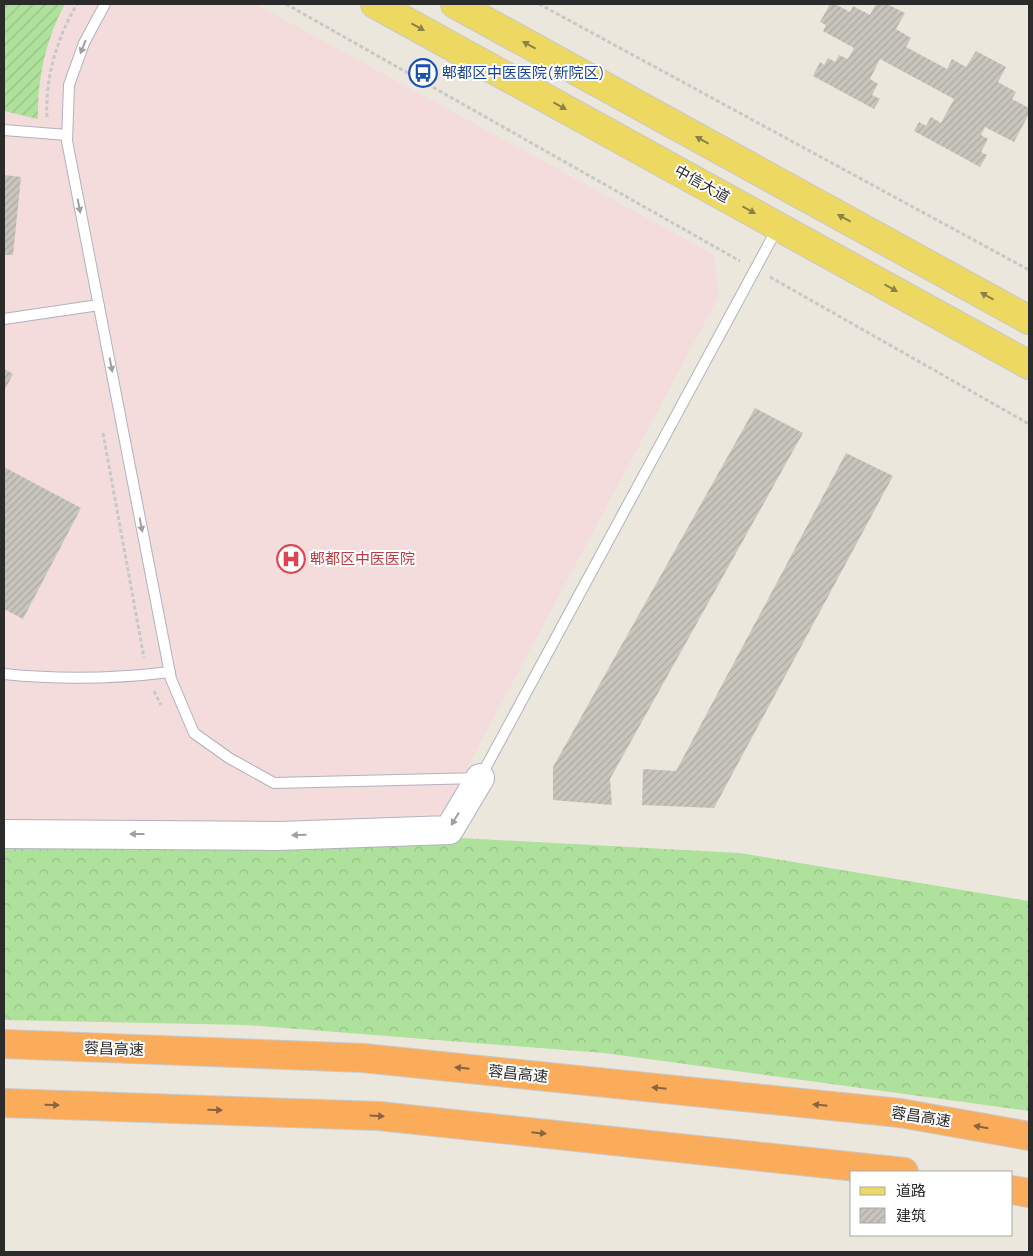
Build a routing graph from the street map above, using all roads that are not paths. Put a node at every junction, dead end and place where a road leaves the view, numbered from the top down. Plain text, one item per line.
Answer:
1 (105, 4) edge
2 (376, 4) edge
3 (454, 4) edge
4 (4, 130) edge
5 (67, 135) junction
6 (779, 226) junction
7 (99, 305) junction
8 (4, 318) edge
9 (1029, 320) edge
10 (1029, 364) edge
11 (170, 672) junction
12 (4, 674) edge
13 (480, 778) junction
14 (4, 834) edge
15 (4, 1044) edge
16 (4, 1103) edge
17 (1029, 1136) edge
18 (895, 1171) edge
19 (1013, 1190) edge
20 (1029, 1193) edge

1 -> 5 lane
2 -> 6 main road, 中信大道
9 -> 3 main road
4 - 5 lane
5 -> 7 lane
6 -> 10 main road, 中信大道
6 - 13 lane
7 - 8 lane
7 -> 11 lane
11 - 12 lane
11 - 13 lane
13 -> 14 street
17 -> 15 highway, 蓉昌高速
16 -> 18 highway
19 - 20 highway

